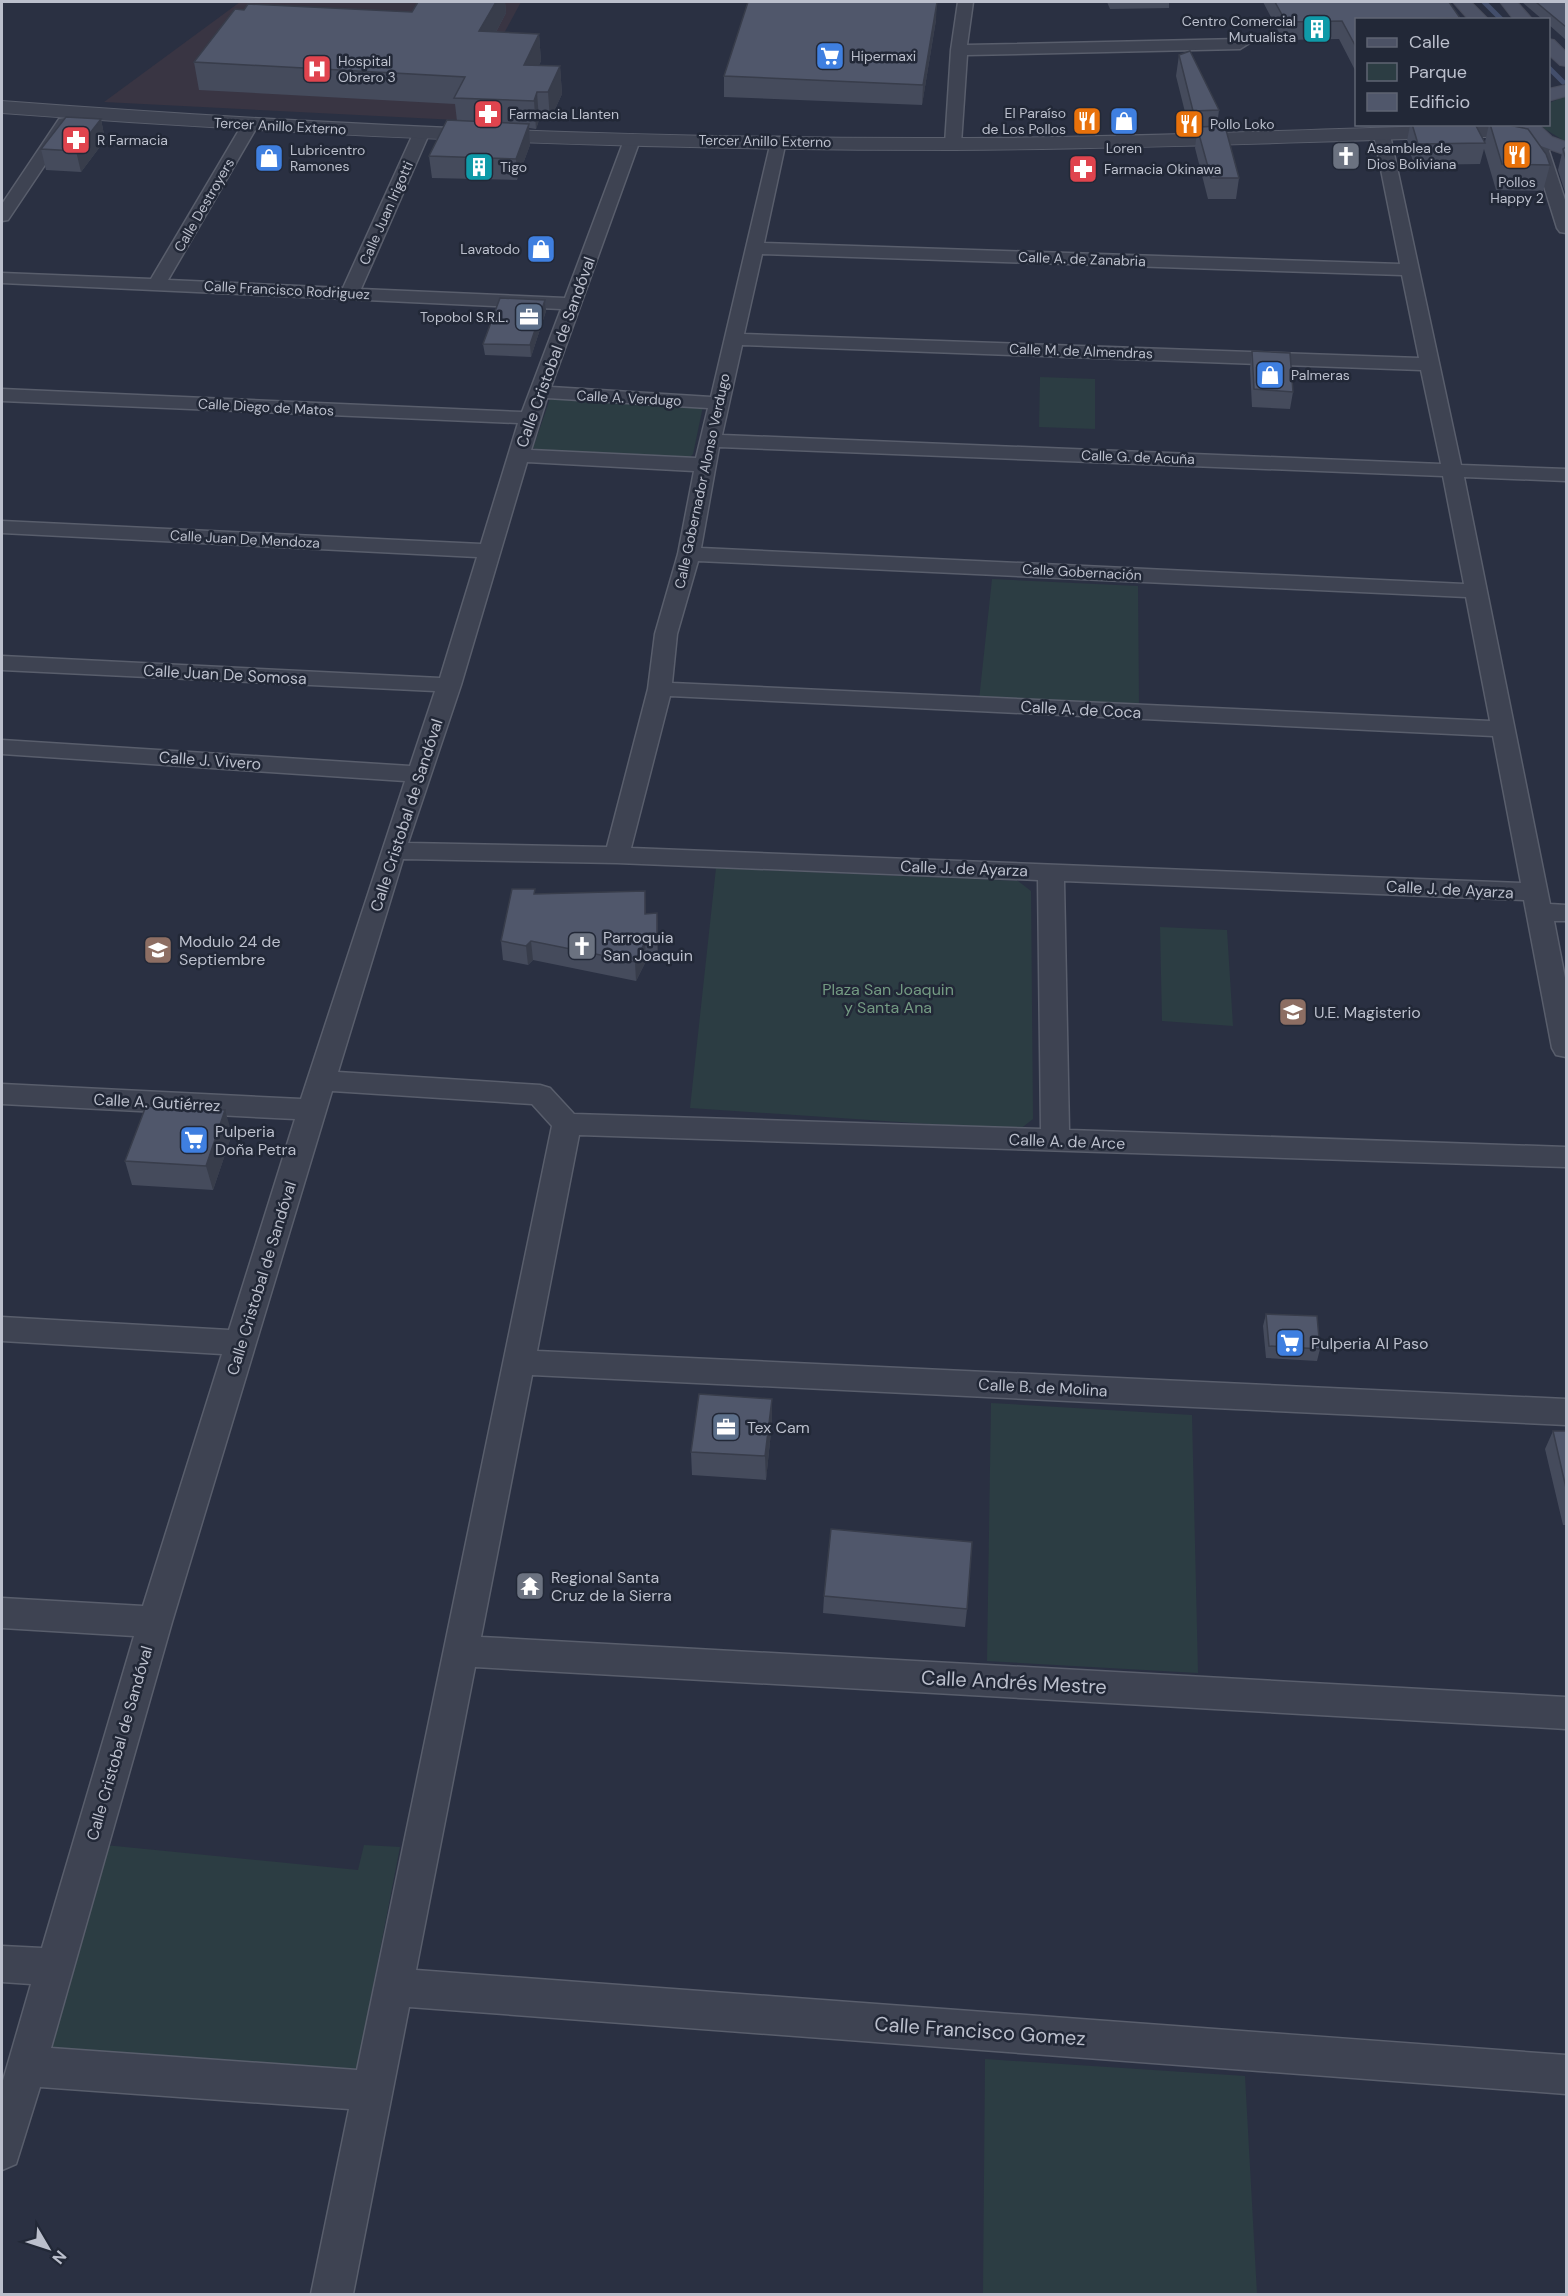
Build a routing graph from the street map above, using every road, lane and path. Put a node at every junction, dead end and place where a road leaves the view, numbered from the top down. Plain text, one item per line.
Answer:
1 (965, 2) edge
2 (1461, 2) edge
3 (1508, 2) edge
4 (1478, 18) edge
5 (1522, 18) edge
6 (1240, 44) dead end
7 (1550, 46) edge
8 (959, 50) junction
9 (1566, 61) edge
10 (1566, 92) edge
11 (1550, 95) edge
12 (2, 107) edge
13 (72, 113) junction
14 (250, 125) junction
15 (1534, 132) edge
16 (421, 134) junction
17 (1382, 135) junction
18 (632, 140) junction
19 (778, 141) junction
20 (953, 144) junction
21 (1566, 149) edge
22 (2, 216) edge
23 (1566, 228) edge
24 (754, 248) junction
25 (1410, 270) junction
26 (2, 278) edge
27 (157, 284) junction
28 (350, 293) junction
29 (573, 304) junction
30 (733, 339) junction
31 (1429, 364) junction
32 (2, 395) edge
33 (719, 403) junction
34 (534, 405) junction
35 (710, 441) junction
36 (518, 455) junction
37 (705, 465) junction
38 (1452, 469) junction
39 (1566, 475) edge
40 (2, 527) edge
41 (488, 551) junction
42 (689, 554) junction
43 (1475, 591) junction
44 (2, 663) edge
45 (449, 685) junction
46 (660, 689) junction
47 (1503, 729) junction
48 (2, 747) edge
49 (420, 774) junction
50 (393, 850) junction
51 (617, 855) junction
52 (1051, 871) junction
53 (1538, 902) junction
54 (1566, 913) edge
55 (1566, 1048) edge
56 (322, 1081) junction
57 (2, 1094) edge
58 (312, 1110) junction
59 (567, 1124) junction
60 (1056, 1140) junction
61 (1566, 1157) edge
62 (2, 1329) edge
63 (242, 1343) junction
64 (519, 1362) junction
65 (1566, 1412) edge
66 (2, 1613) edge
67 (155, 1622) junction
68 (461, 1651) junction
69 (1566, 1713) edge
70 (2, 1964) edge
71 (53, 1967) junction
72 (393, 1987) junction
73 (26, 2066) junction
74 (1566, 2075) edge
75 (373, 2091) junction
76 (2, 2150) edge
77 (332, 2295) edge

1 - 8 street
2 - 4 main road
3 - 5 main road
6 - 8 street
7 - 9 main road
8 - 20 street
10 - 11 main road
12 - 13 street, Tercer Anillo Externo
13 - 14 street, Tercer Anillo Externo
13 - 22 street
14 - 16 street, Tercer Anillo Externo
14 - 27 street, Calle Destroyers
15 - 17 street, Tercer Anillo Externo
15 - 21 main road
15 - 23 street
16 - 18 street, Tercer Anillo Externo
16 - 28 street, Calle Juan Irigotti
17 - 20 street, Tercer Anillo Externo
17 - 25 street
18 - 19 street, Tercer Anillo Externo
18 - 29 street, Calle Cristobal de Sandóval
19 - 20 street, Tercer Anillo Externo
19 - 24 street, Calle Gobernador Alonso Verdugo
24 - 25 street, Calle A. de Zanabria
24 - 30 street, Calle Gobernador Alonso Verdugo
25 - 31 street
26 - 27 street, Calle Francisco Rodriguez
27 - 28 street, Calle Francisco Rodriguez
28 - 29 street, Calle Francisco Rodriguez
29 - 34 street, Calle Cristobal de Sandóval
30 - 31 street, Calle M. de Almendras
30 - 33 street, Calle Gobernador Alonso Verdugo
31 - 38 street
32 - 34 street, Calle Diego de Matos
33 - 34 street, Calle A. Verdugo
33 - 35 street, Calle Gobernador Alonso Verdugo
34 - 36 street, Calle Cristobal de Sandóval
35 - 37 street, Calle Gobernador Alonso Verdugo
35 - 38 street, Calle G. de Acuña
36 - 37 street
36 - 41 street, Calle Cristobal de Sandóval
37 - 42 street, Calle Gobernador Alonso Verdugo
38 - 39 street, Calle G. de Acuña
38 - 43 street
40 - 41 street, Calle Juan De Mendoza
41 - 45 street, Calle Cristobal de Sandóval
42 - 43 street, Calle Gobernación
42 - 46 street, Calle Gobernador Alonso Verdugo
43 - 47 street
44 - 45 street, Calle Juan De Somosa
45 - 49 street, Calle Cristobal de Sandóval
46 - 47 street, Calle A. de Coca
46 - 51 street, Calle Gobernador Alonso Verdugo
47 - 53 street
48 - 49 street, Calle J. Vivero
49 - 50 street, Calle Cristobal de Sandóval
50 - 51 street, Calle J. de Ayarza
50 - 56 street, Calle Cristobal de Sandóval
51 - 52 street, Calle J. de Ayarza
52 - 53 street, Calle J. de Ayarza
52 - 60 street
53 - 54 street, Calle J. de Ayarza
53 - 55 street
56 - 58 street, Calle Cristobal de Sandóval
56 - 59 street
57 - 58 street, Calle A. Gutiérrez
58 - 63 street, Calle Cristobal de Sandóval
59 - 60 street, Calle A. de Arce
59 - 64 street
60 - 61 street, Calle A. de Arce
62 - 63 street
63 - 67 street, Calle Cristobal de Sandóval
64 - 65 street, Calle B. de Molina
64 - 68 street
66 - 67 street
67 - 71 street, Calle Cristobal de Sandóval
68 - 69 street, Calle Andrés Mestre
68 - 72 street
70 - 71 street
71 - 73 street, Calle Cristobal de Sandóval
72 - 74 street, Calle Francisco Gomez
72 - 75 street
73 - 75 street
73 - 76 street, Calle Cristobal de Sandóval
75 - 77 street

